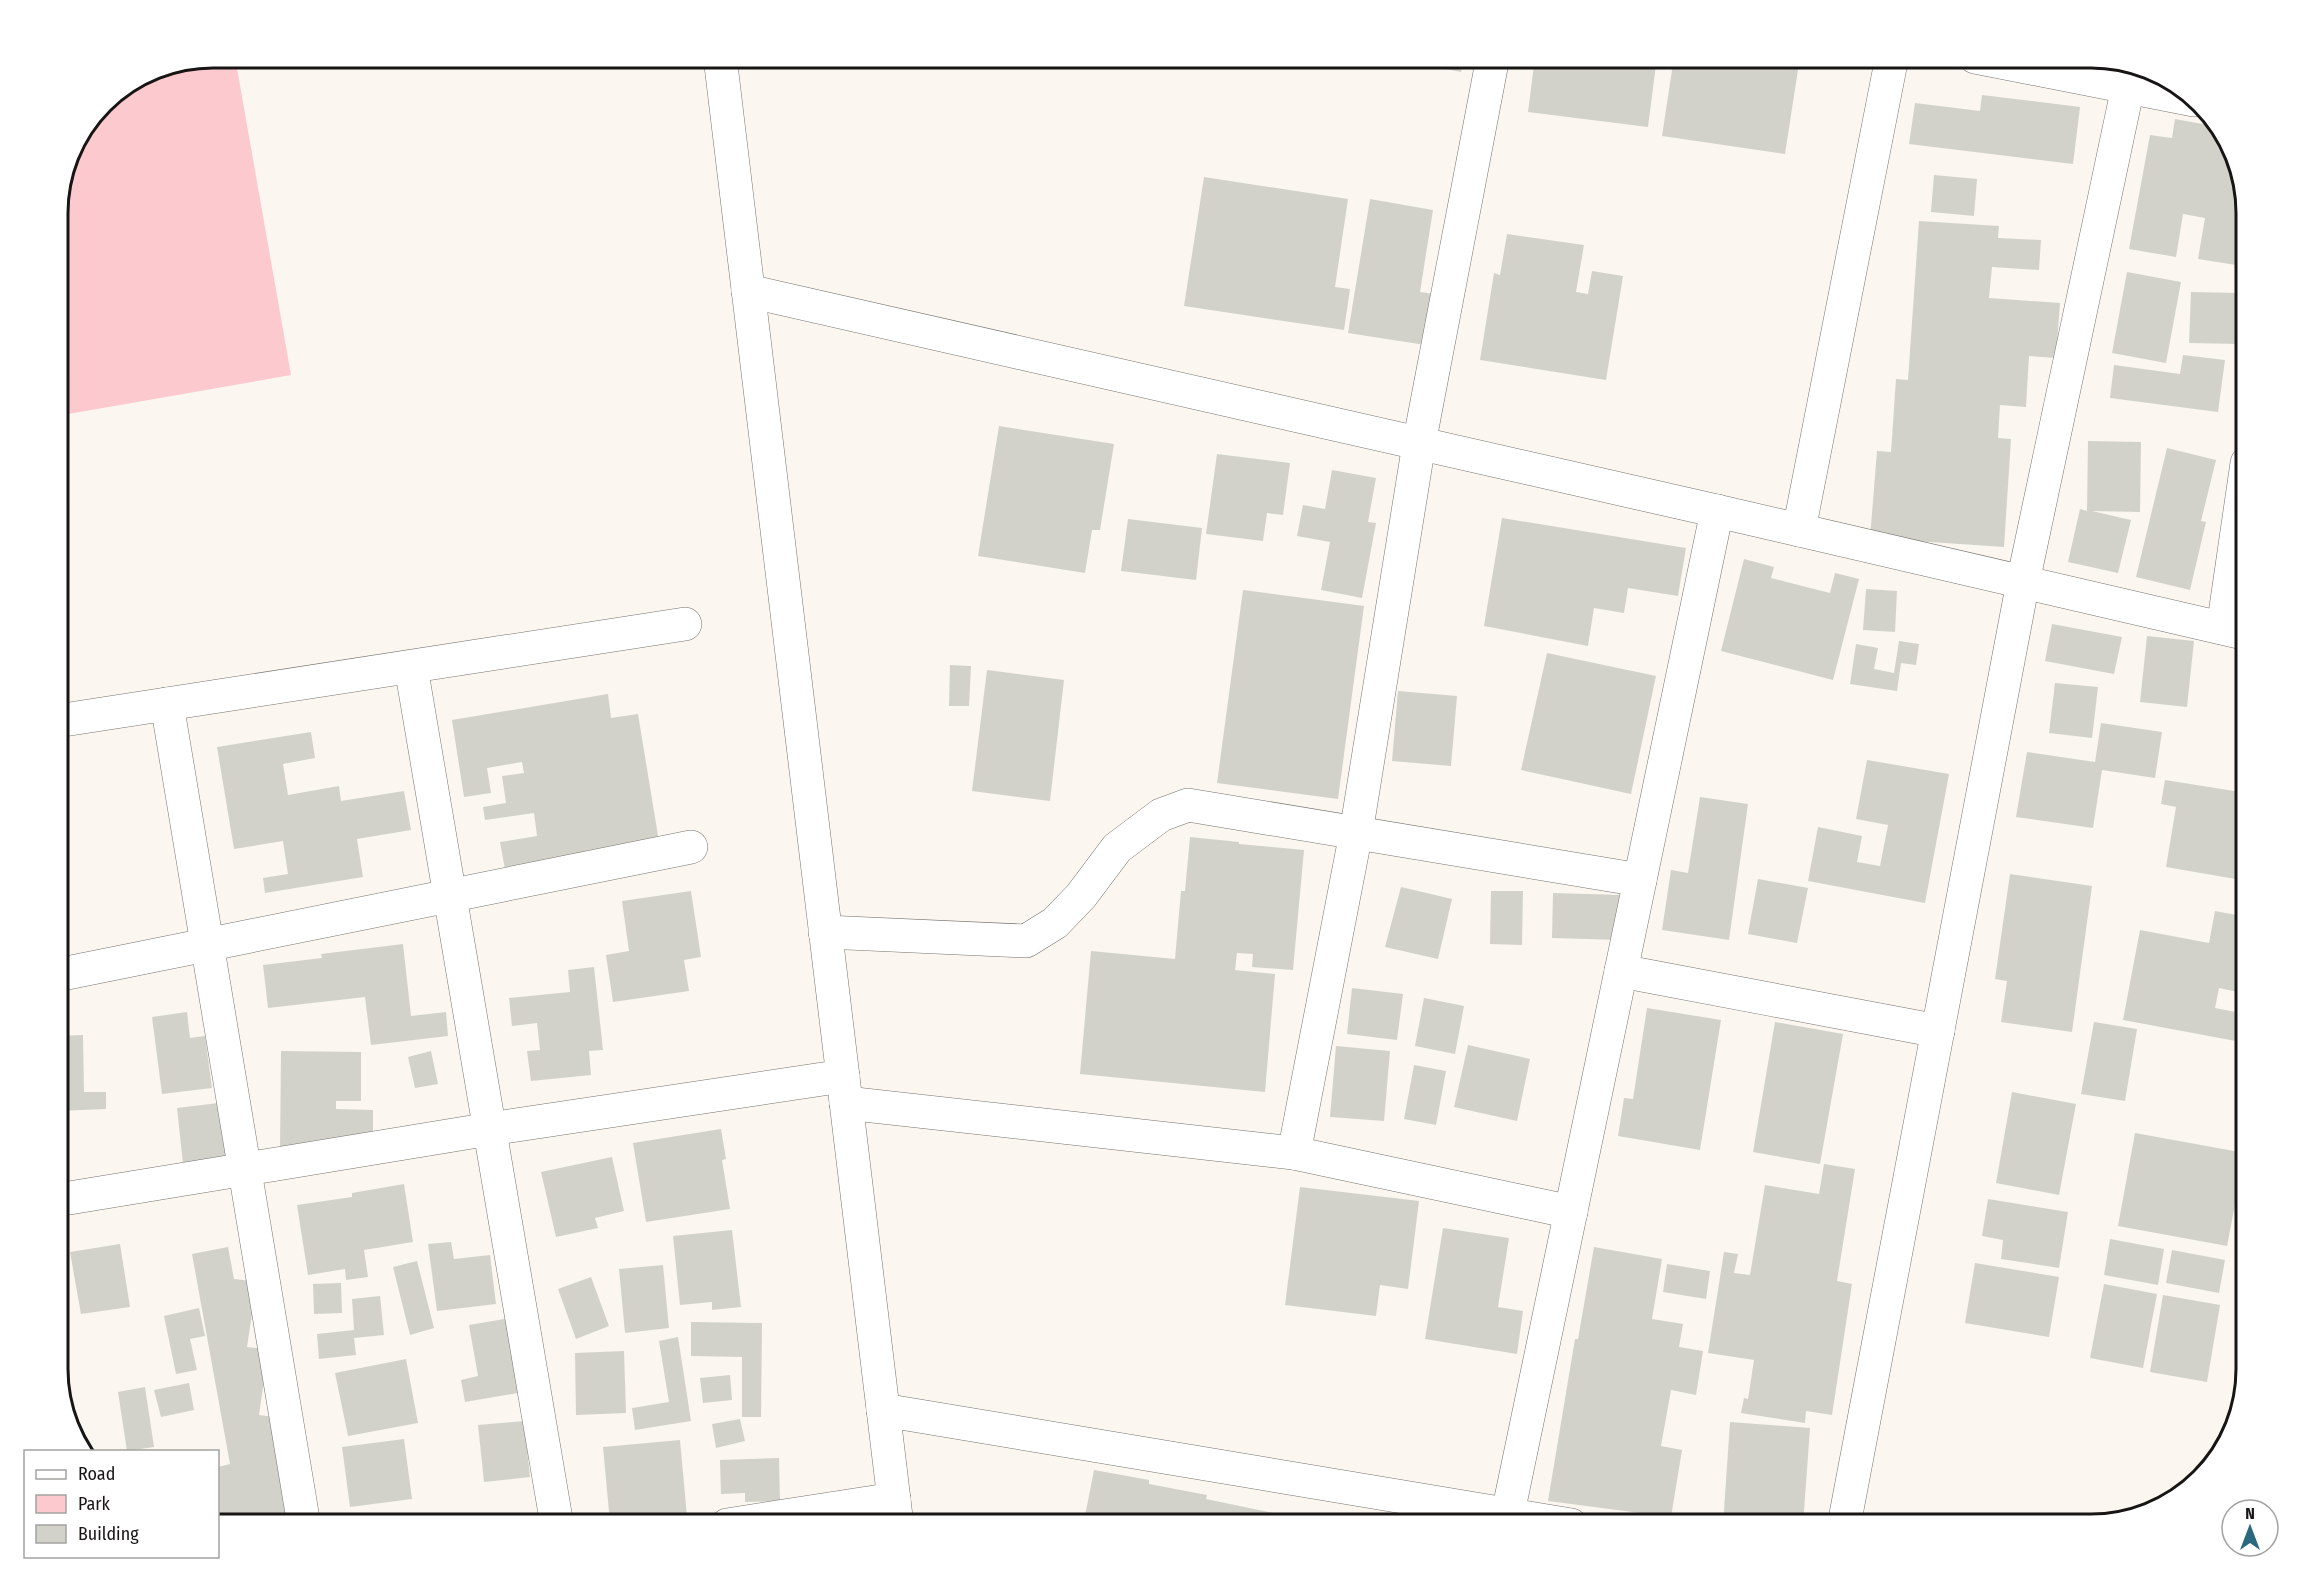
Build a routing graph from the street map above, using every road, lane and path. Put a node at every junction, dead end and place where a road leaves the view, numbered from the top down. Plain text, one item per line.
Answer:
1 (721, 68) edge
2 (1490, 68) edge
3 (1890, 68) edge
4 (2031, 68) edge
5 (2128, 87) junction
6 (2179, 97) edge
7 (748, 291) junction
8 (1419, 444) junction
9 (1717, 511) junction
10 (1800, 530) junction
11 (2023, 582) junction
12 (685, 624) dead end
13 (2235, 631) edge
14 (411, 667) junction
15 (167, 704) junction
16 (68, 719) edge
17 (1356, 833) junction
18 (691, 847) dead end
19 (1640, 880) junction
20 (450, 895) junction
21 (825, 932) junction
22 (208, 945) junction
23 (1621, 971) junction
24 (68, 973) edge
25 (1938, 1031) junction
26 (844, 1090) junction
27 (490, 1130) junction
28 (1294, 1153) junction
29 (245, 1170) junction
30 (68, 1198) edge
31 (1571, 1212) junction
32 (883, 1410) junction
33 (896, 1512) edge
34 (1508, 1513) junction
35 (302, 1514) edge
36 (555, 1514) edge
37 (870, 1514) edge
38 (1513, 1514) edge
39 (1846, 1514) edge

1 - 7 street
2 - 8 street
3 - 10 street
4 - 5 street
5 - 6 street
5 - 11 street
7 - 8 street
7 - 21 street
8 - 9 street
8 - 17 street
9 - 10 street
9 - 19 street
10 - 11 street
11 - 13 street
11 - 25 street
12 - 14 street
14 - 15 street
14 - 20 street
15 - 16 street
15 - 22 street
17 - 19 street
17 - 21 street
17 - 28 street
18 - 20 street
19 - 23 street
20 - 22 street
20 - 27 street
21 - 26 street
22 - 24 street
22 - 29 street
23 - 25 street
23 - 31 street
25 - 39 street
26 - 27 street
26 - 28 street
26 - 32 street
27 - 29 street
27 - 36 street
28 - 31 street
29 - 30 street
29 - 35 street
31 - 34 street
32 - 33 street
32 - 34 street
33 - 37 street
34 - 38 street

